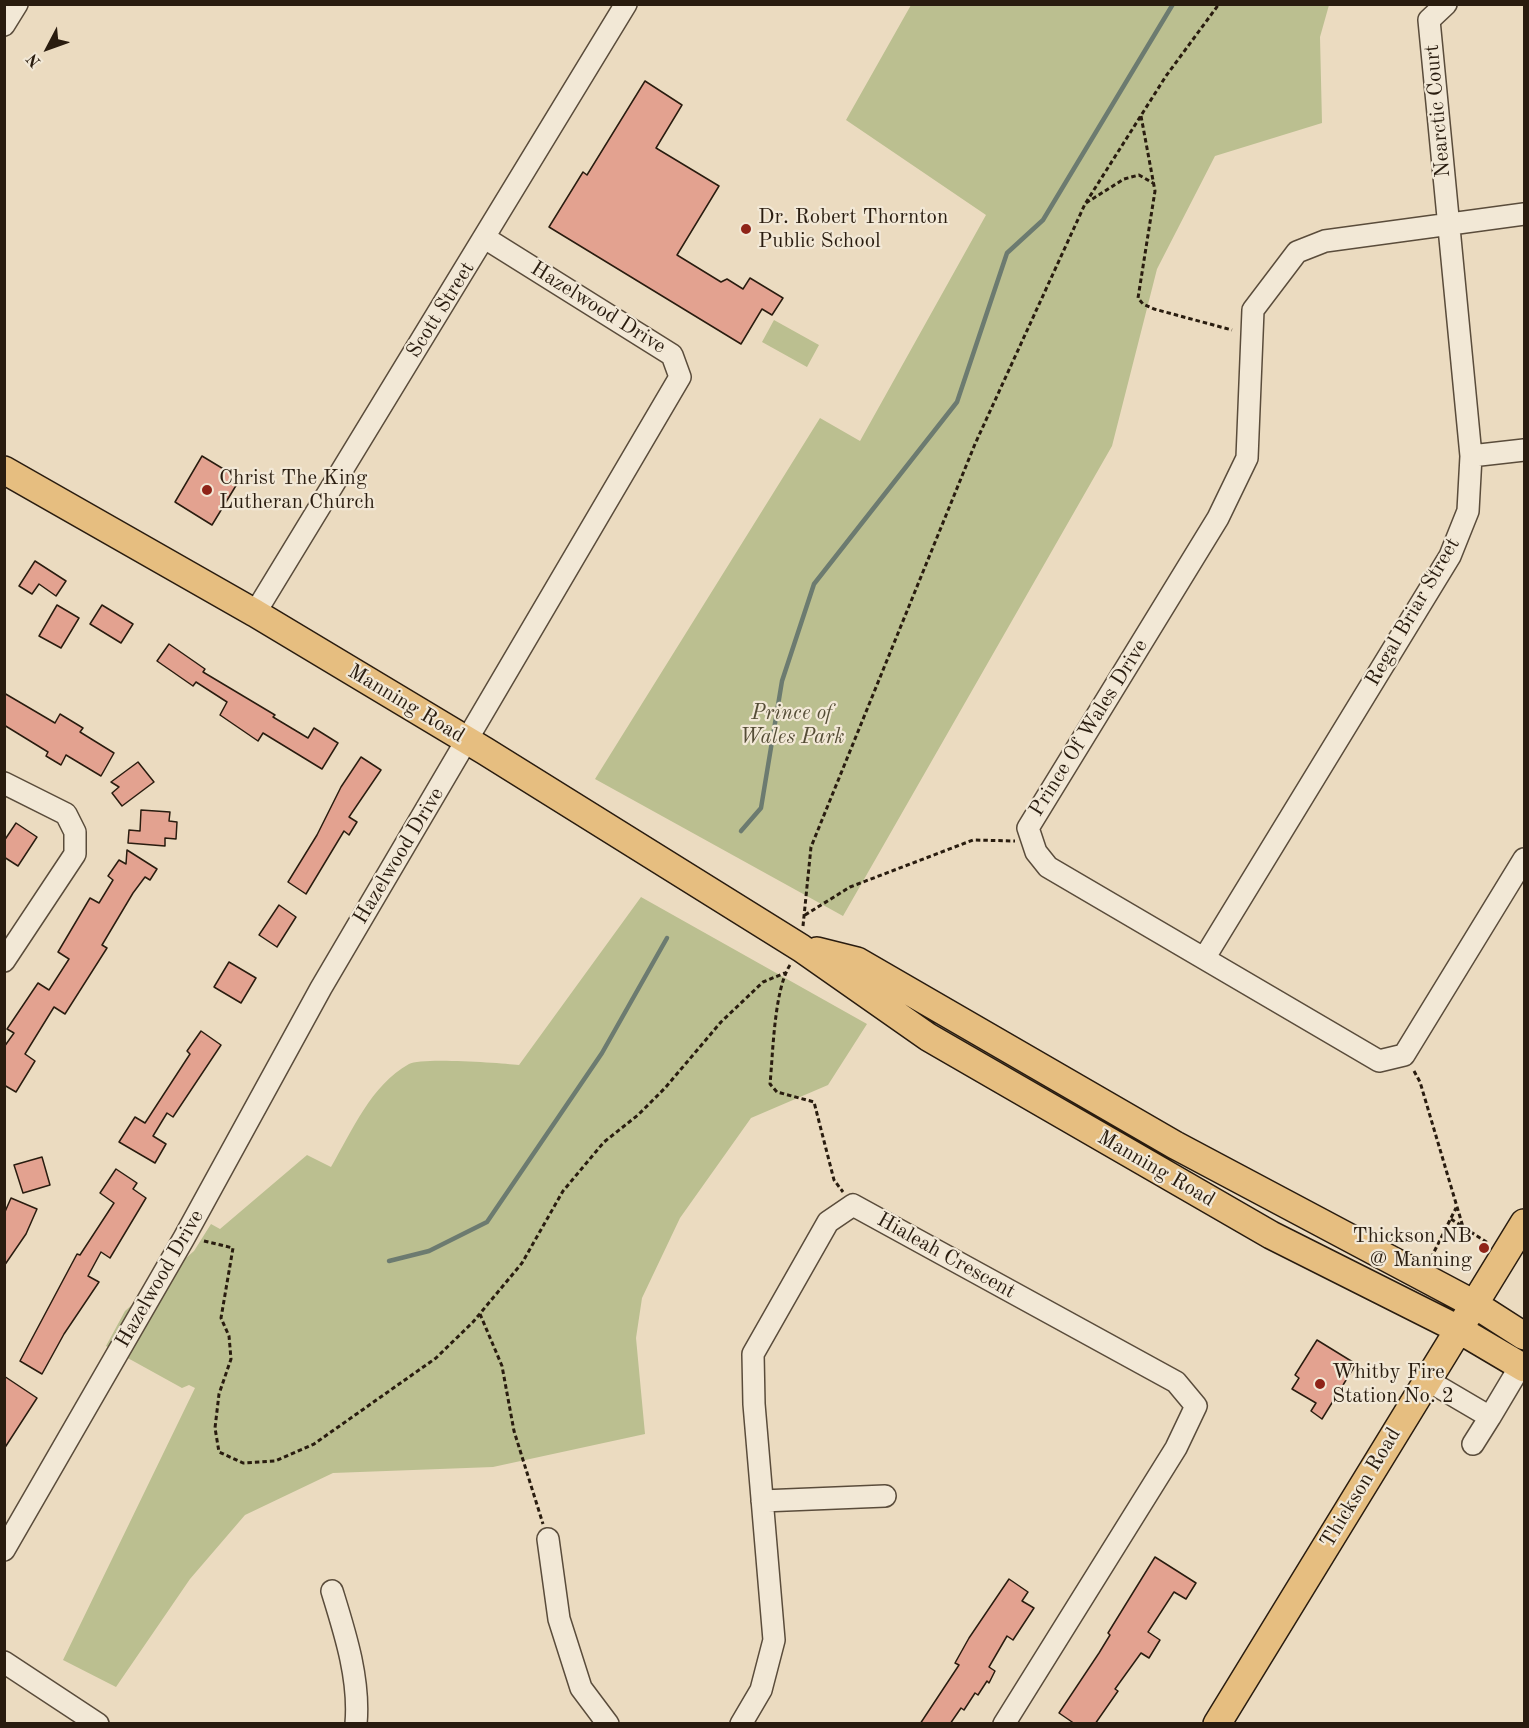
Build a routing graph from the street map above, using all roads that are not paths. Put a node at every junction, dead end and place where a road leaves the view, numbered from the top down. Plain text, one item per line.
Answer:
1 (17, 4) edge
2 (626, 4) edge
3 (1446, 4) edge
4 (4, 25) edge
5 (1524, 214) edge
6 (1448, 224) junction
7 (485, 238) junction
8 (1524, 450) edge
9 (1472, 456) junction
10 (4, 470) edge
11 (255, 613) junction
12 (467, 741) junction
13 (4, 783) edge
14 (1524, 859) edge
15 (801, 948) junction
16 (1204, 957) junction
17 (4, 961) edge
18 (1524, 1223) edge
19 (1474, 1304) junction
20 (1458, 1329) junction
21 (1524, 1336) edge
22 (1523, 1366) edge
23 (1427, 1380) junction
24 (1490, 1417) junction
25 (1473, 1444) dead end
26 (885, 1496) dead end
27 (762, 1501) junction
28 (548, 1539) road end
29 (4, 1550) edge
30 (332, 1591) dead end
31 (4, 1662) edge
32 (98, 1724) edge
33 (356, 1724) edge
34 (608, 1724) edge
35 (741, 1724) edge
36 (1004, 1724) edge
37 (1217, 1724) edge

1 - 4 street
2 - 7 street, Scott Street
3 - 6 street, Nearctic Court
5 - 6 street, Prince Of Wales Drive
6 - 9 street, Regal Briar Street
6 - 16 street, Prince Of Wales Drive
7 - 11 street, Scott Street
7 - 12 street, Hazelwood Drive
8 - 9 street
9 - 16 street, Regal Briar Street
10 - 11 main road, Manning Road
11 - 12 main road, Manning Road
12 - 15 main road, Manning Road
12 - 29 street, Hazelwood Drive
13 - 17 street
14 - 16 street, Prince Of Wales Drive
15 - 19 main road, Manning Road
15 - 20 main road, Manning Road
18 - 19 main road, Thickson Road
19 - 20 main road, Thickson Road
19 - 21 main road, Manning Road
20 - 22 main road, Manning Road
20 - 23 main road, Thickson Road
22 - 24 street
23 - 24 street
23 - 37 main road, Thickson Road
24 - 25 street
26 - 27 street
27 - 35 street, Hialeah Crescent
27 - 36 street, Hialeah Crescent
28 - 34 street
30 - 33 street
31 - 32 street

